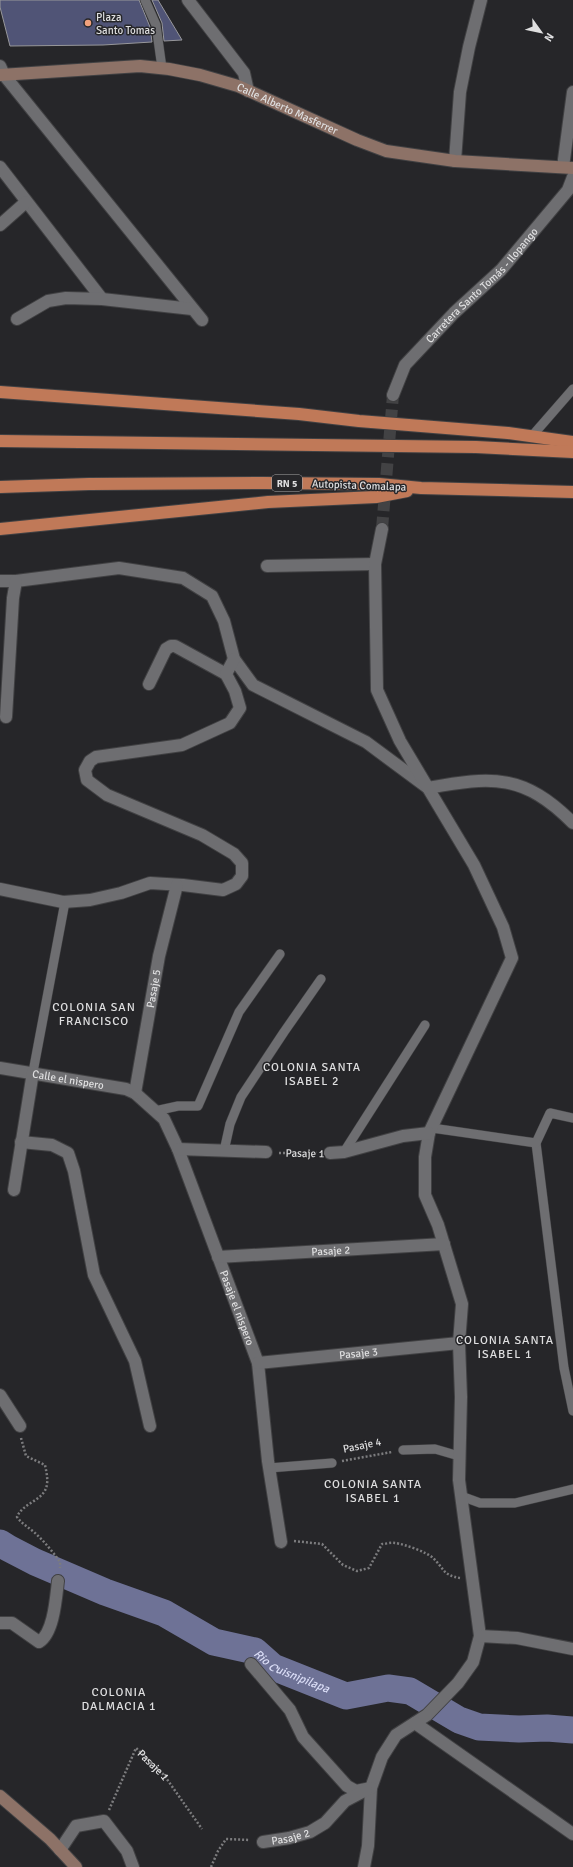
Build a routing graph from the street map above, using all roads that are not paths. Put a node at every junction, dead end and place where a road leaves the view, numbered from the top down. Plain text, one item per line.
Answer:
1 (145, 0) edge
2 (188, 0) edge
3 (481, 0) edge
4 (162, 68) junction
5 (1, 72) edge
6 (248, 90) junction
7 (573, 92) edge
8 (455, 161) junction
9 (0, 167) edge
10 (568, 168) edge
11 (573, 177) edge
12 (26, 202) junction
13 (0, 225) edge
14 (102, 299) junction
15 (192, 309) junction
16 (17, 319) dead end
17 (202, 320) dead end
18 (573, 389) edge
19 (0, 392) edge
20 (393, 394) tunnel mouth
21 (532, 436) junction
22 (0, 441) edge
23 (573, 442) edge
24 (573, 452) edge
25 (0, 487) edge
26 (421, 488) junction
27 (573, 492) edge
28 (0, 529) edge
29 (382, 529) tunnel mouth
30 (375, 564) junction
31 (267, 566) dead end
32 (0, 581) edge
33 (16, 581) junction
34 (234, 659) junction
35 (226, 674) junction
36 (149, 684) dead end
37 (6, 717) dead end
38 (428, 788) junction
39 (573, 823) edge
40 (177, 885) junction
41 (0, 889) edge
42 (65, 902) junction
43 (280, 954) dead end
44 (321, 979) dead end
45 (425, 1025) dead end
46 (0, 1068) edge
47 (33, 1072) junction
48 (136, 1094) junction
49 (155, 1110) junction
50 (573, 1118) edge
51 (430, 1130) junction
52 (21, 1142) junction
53 (536, 1143) junction
54 (178, 1149) junction
55 (224, 1151) junction
56 (266, 1152) road end
57 (344, 1152) junction
58 (330, 1154) road end
59 (14, 1190) dead end
60 (444, 1244) junction
61 (218, 1257) junction
62 (459, 1343) junction
63 (258, 1363) junction
64 (570, 1388) edge
65 (0, 1395) edge
66 (573, 1411) edge
67 (20, 1426) road end
68 (150, 1426) dead end
69 (403, 1450) road end
70 (459, 1456) junction
71 (332, 1463) road end
72 (269, 1468) junction
73 (573, 1489) edge
74 (461, 1496) junction
75 (281, 1542) road end
76 (58, 1581) road end
77 (0, 1623) edge
78 (480, 1636) junction
79 (573, 1649) edge
80 (251, 1664) dead end
81 (414, 1723) junction
82 (371, 1788) junction
83 (0, 1796) edge
84 (573, 1834) edge
85 (263, 1842) road end
86 (60, 1850) junction
87 (76, 1867) edge
88 (133, 1867) edge
89 (364, 1867) edge

1 - 4 lane
2 - 6 street
3 - 8 street
4 - 5 main road, Calle Alberto Masferrer
4 - 6 main road, Calle Alberto Masferrer
5 - 15 street
6 - 8 main road, Calle Alberto Masferrer
7 - 10 street
8 - 10 main road, Calle Alberto Masferrer
9 - 12 street
11 - 20 street, Carretera Santo Tomás - Ilopango
12 - 13 street
12 - 14 street
14 - 15 street
14 - 16 street
15 - 17 street
18 - 21 lane
19 - 21 highway
21 - 23 highway
22 - 24 highway
25 - 26 highway, Autopista Comalapa / RN 5
26 - 27 highway, Autopista Comalapa / RN 5
26 - 28 highway
29 - 30 street
30 - 31 street
30 - 38 street
32 - 33 street
33 - 34 street
33 - 37 street
34 - 35 street
34 - 38 street
35 - 36 street
35 - 40 street
38 - 39 street
38 - 51 street
40 - 42 street
40 - 48 street, Pasaje 5
41 - 42 street
42 - 47 lane
43 - 49 lane
44 - 55 lane
45 - 57 lane
46 - 47 street, Calle el nispero
47 - 48 street, Calle el nispero
47 - 52 street
48 - 49 street, Pasaje el nispero
49 - 54 street, Pasaje el nispero
50 - 53 lane
51 - 53 lane
51 - 57 street, Pasaje 1
51 - 60 street
52 - 59 street
52 - 68 street
53 - 64 lane
54 - 55 street
54 - 61 street, Pasaje el nispero
55 - 56 street
57 - 58 street, Pasaje 1
60 - 61 street, Pasaje 2
60 - 62 street
61 - 63 street, Pasaje el nispero
62 - 63 street, Pasaje 3
62 - 70 street
63 - 72 street, Pasaje el nispero
64 - 66 lane
65 - 67 street
69 - 70 lane
70 - 74 street
71 - 72 lane, Pasaje 4
72 - 75 street, Pasaje el nispero
73 - 74 lane
74 - 78 street
76 - 77 street
78 - 79 street
78 - 81 street
80 - 82 street
81 - 82 street
81 - 84 street
82 - 85 street, Pasaje 2
82 - 89 street
83 - 86 main road
86 - 87 main road
86 - 88 street

